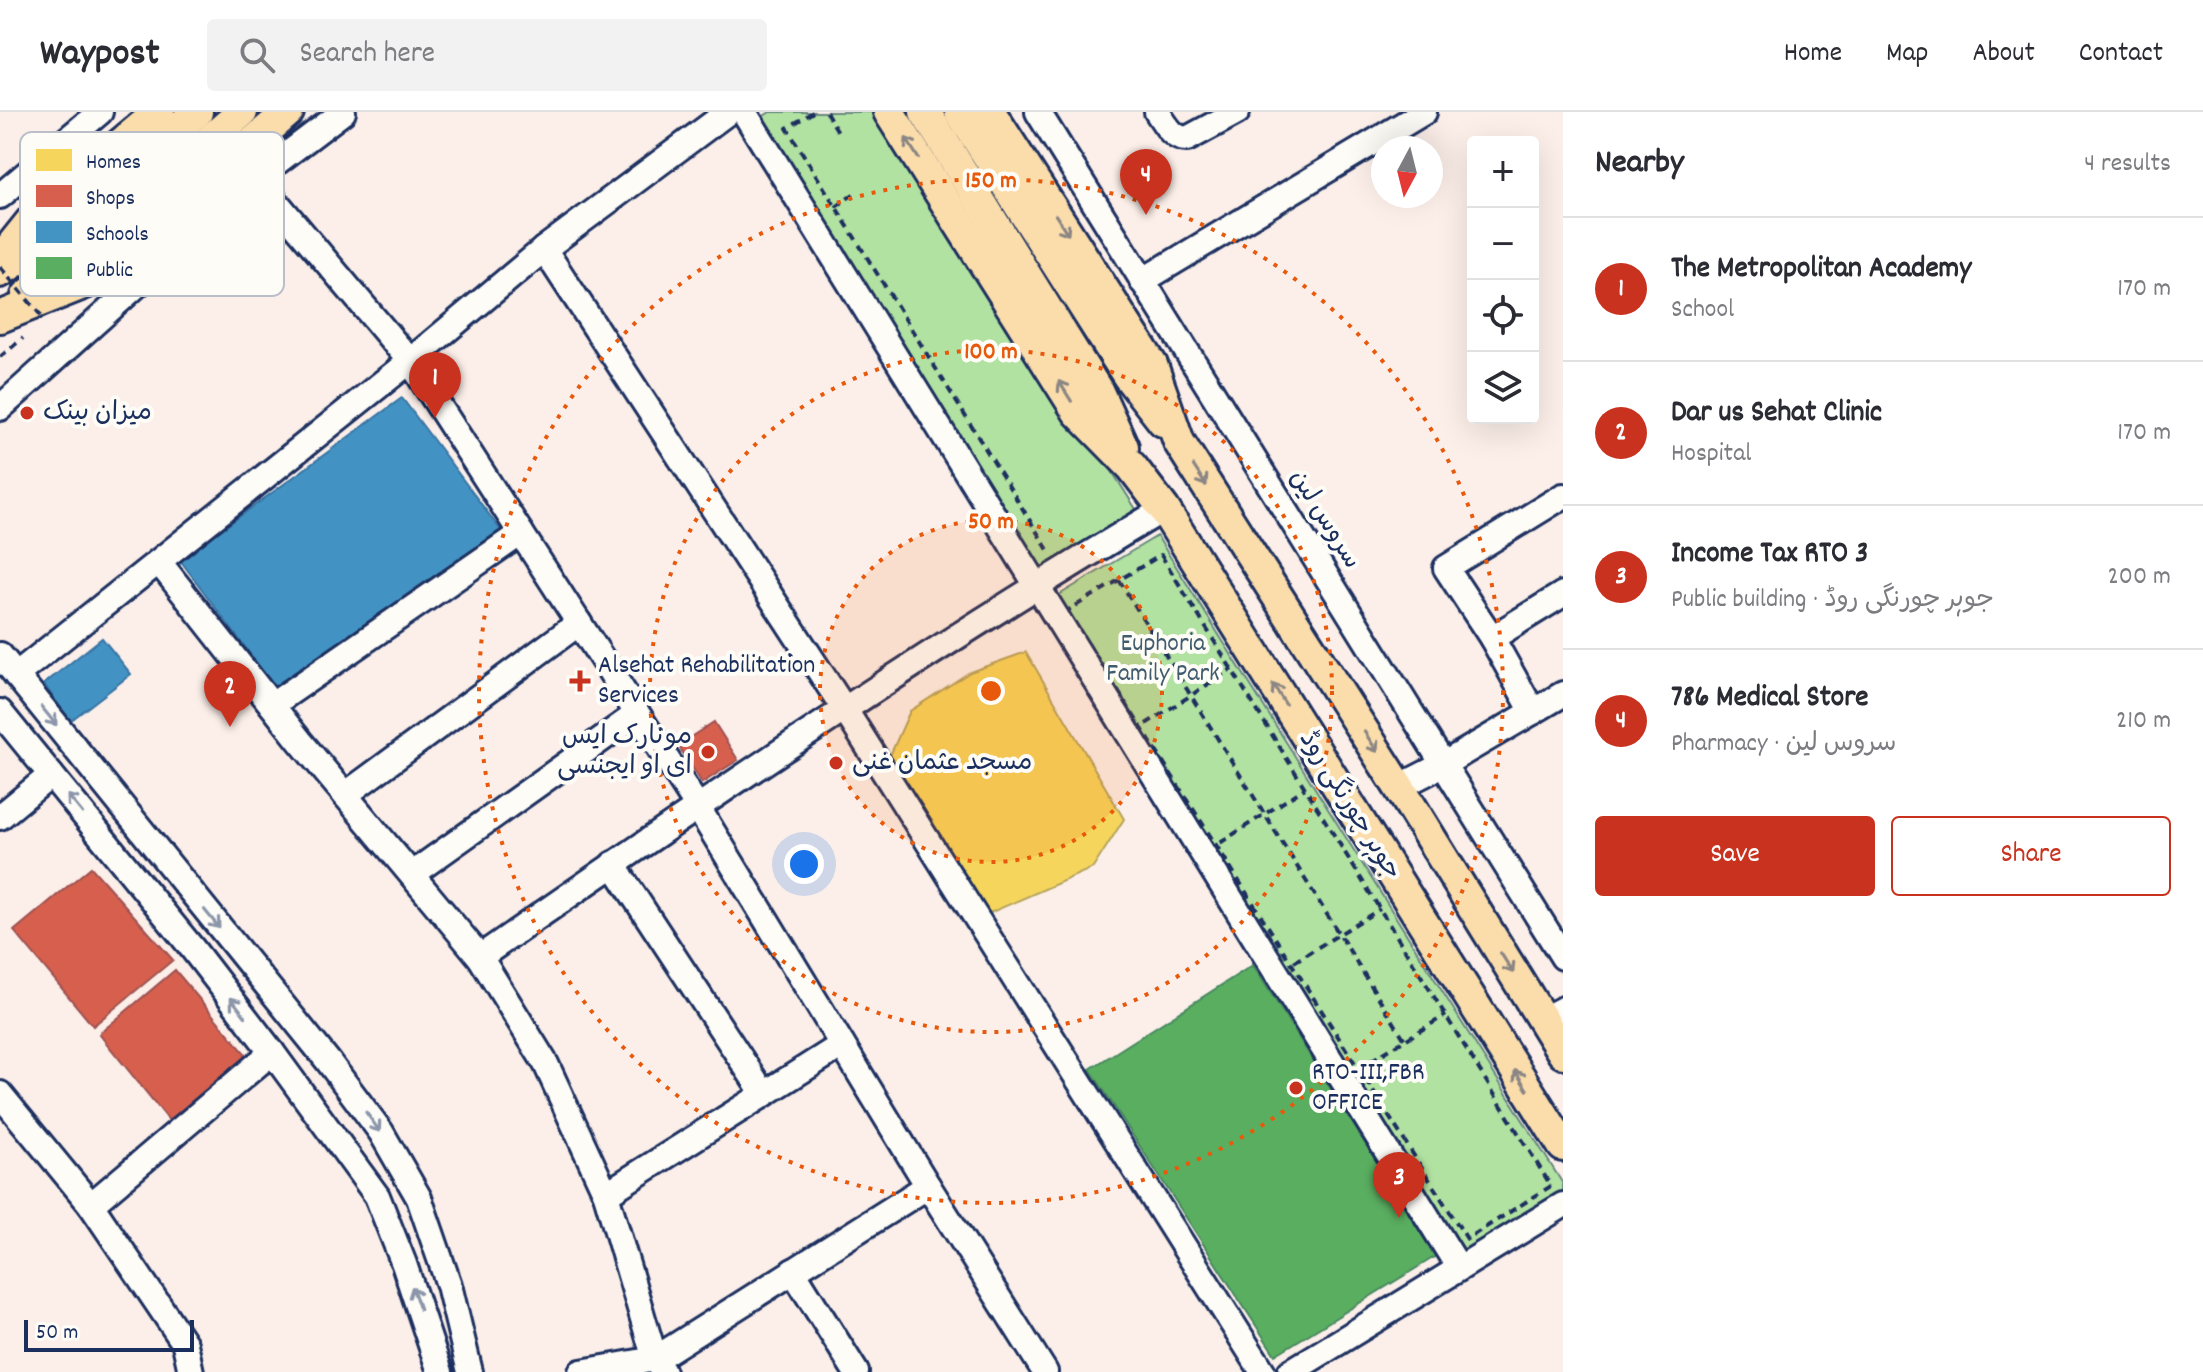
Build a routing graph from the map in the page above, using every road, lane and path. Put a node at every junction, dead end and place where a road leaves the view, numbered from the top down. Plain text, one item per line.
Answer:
1 (100, 112) edge
2 (159, 112) edge
3 (197, 112) edge
4 (242, 112) edge
5 (288, 112) edge
6 (343, 112) edge
7 (728, 112) edge
8 (744, 112) edge
9 (813, 112) edge
10 (826, 112) edge
11 (889, 112) edge
12 (925, 112) edge
13 (960, 112) edge
14 (990, 112) edge
15 (1038, 112) edge
16 (1157, 112) edge
17 (1237, 112) edge
18 (1424, 112) edge
19 (76, 132) edge
20 (135, 132) edge
21 (174, 132) edge
22 (219, 132) edge
23 (265, 132) edge
24 (840, 135) dead end
25 (284, 157) edge
26 (20, 179) edge
27 (855, 193) dead end
28 (0, 196) edge
29 (836, 207) junction
30 (284, 211) edge
31 (20, 235) edge
32 (544, 249) junction
33 (20, 256) edge
34 (0, 260) edge
35 (0, 269) edge
36 (1142, 281) junction
37 (20, 292) edge
38 (24, 296) edge
39 (26, 296) edge
40 (50, 296) edge
41 (124, 296) edge
42 (3, 314) edge
43 (44, 319) dead end
44 (410, 361) junction
45 (0, 407) edge
46 (1179, 442) junction
47 (1132, 467) junction
48 (1563, 496) edge
49 (1164, 509) junction
50 (521, 533) junction
51 (1052, 557) dead end
52 (159, 562) junction
53 (1119, 580) junction
54 (1037, 585) junction
55 (1563, 594) edge
56 (579, 623) junction
57 (1492, 638) junction
58 (0, 655) edge
59 (1232, 669) junction
60 (16, 675) junction
61 (1563, 694) edge
62 (272, 705) junction
63 (845, 710) junction
64 (0, 712) edge
65 (1533, 712) junction
66 (637, 714) junction
67 (1141, 727) junction
68 (1444, 764) junction
69 (51, 775) junction
70 (1399, 787) junction
71 (1305, 788) junction
72 (345, 795) junction
73 (697, 806) junction
74 (0, 817) edge
75 (1217, 845) junction
76 (613, 864) junction
77 (412, 874) junction
78 (1380, 909) junction
79 (480, 957) junction
80 (1563, 957) edge
81 (1292, 963) junction
82 (1446, 1015) junction
83 (1558, 1033) edge
84 (1405, 1040) junction
85 (842, 1045) junction
86 (272, 1052) junction
87 (1359, 1069) junction
88 (0, 1094) edge
89 (764, 1094) junction
90 (1563, 1146) edge
91 (928, 1186) junction
92 (606, 1194) junction
93 (91, 1205) junction
94 (1560, 1213) edge
95 (1459, 1268) junction
96 (793, 1271) junction
97 (658, 1368) edge
98 (191, 1372) edge
99 (440, 1372) edge
100 (470, 1372) edge
101 (581, 1372) edge
102 (856, 1372) edge
103 (1045, 1372) edge
104 (1263, 1372) edge
105 (1290, 1372) edge

1 - 19 street
2 - 20 main road
3 - 21 main road
4 - 22 main road
5 - 23 main road
6 - 25 street
7 - 32 street
8 - 54 street
9 - 29 path
10 - 24 path
47 -> 11 main road, جوہر چورنگی روڈ
12 - 47 main road, جوہر چورنگی روڈ
13 - 46 main road, جوہر چورنگی روڈ
14 -> 46 main road, جوہر چورنگی روڈ
15 - 36 street, سروس لین
16 - 17 street
18 - 36 street
26 - 28 street
27 - 29 path
29 - 51 path
30 - 44 street
31 - 34 main road
32 - 44 street
32 - 63 street
33 - 35 main road
35 - 37 path, bridge
36 - 68 street, سروس لین
38 - 43 path, bridge
39 - 42 main road
40 - 42 main road
41 - 45 street
44 - 50 street
44 - 52 street
46 -> 70 main road, جوہر چورنگی روڈ
47 - 49 main road, جوہر چورنگی روڈ
48 - 57 street
49 - 54 street
90 -> 49 main road, جوہر چورنگی روڈ
50 - 56 street
50 - 62 street
52 - 60 street
52 - 62 street
53 - 59 path
53 - 67 path
53 - 84 path
54 - 63 street
54 - 95 street
55 - 57 street
56 - 66 street
56 - 72 street
57 - 65 street
58 - 60 street
59 - 67 path
59 - 71 path
60 -> 100 street
61 - 65 street
62 - 72 street
63 - 73 street
63 - 104 street
64 - 69 street
65 - 68 street
66 - 73 street
66 - 77 street
67 - 75 path
68 - 70 street
68 - 80 street, سروس لین
69 - 74 street
86 -> 69 street
70 -> 83 main road, جوہر چورنگی روڈ
71 - 75 path
71 - 78 path
72 - 77 street
73 - 76 street
73 - 85 street
75 - 81 path
76 - 79 street
76 - 89 street
77 - 79 street
78 - 81 path
78 - 82 path
79 - 92 street
81 - 87 path
82 - 84 path
82 - 87 path
84 - 87 path
85 - 89 street
85 - 91 street
86 - 93 street
99 -> 86 street
88 - 93 street
89 - 92 street
91 - 96 street
91 - 103 street
92 - 97 street
93 - 98 street
94 - 95 street
95 - 105 street
96 - 97 street
96 - 102 street
97 - 101 street

